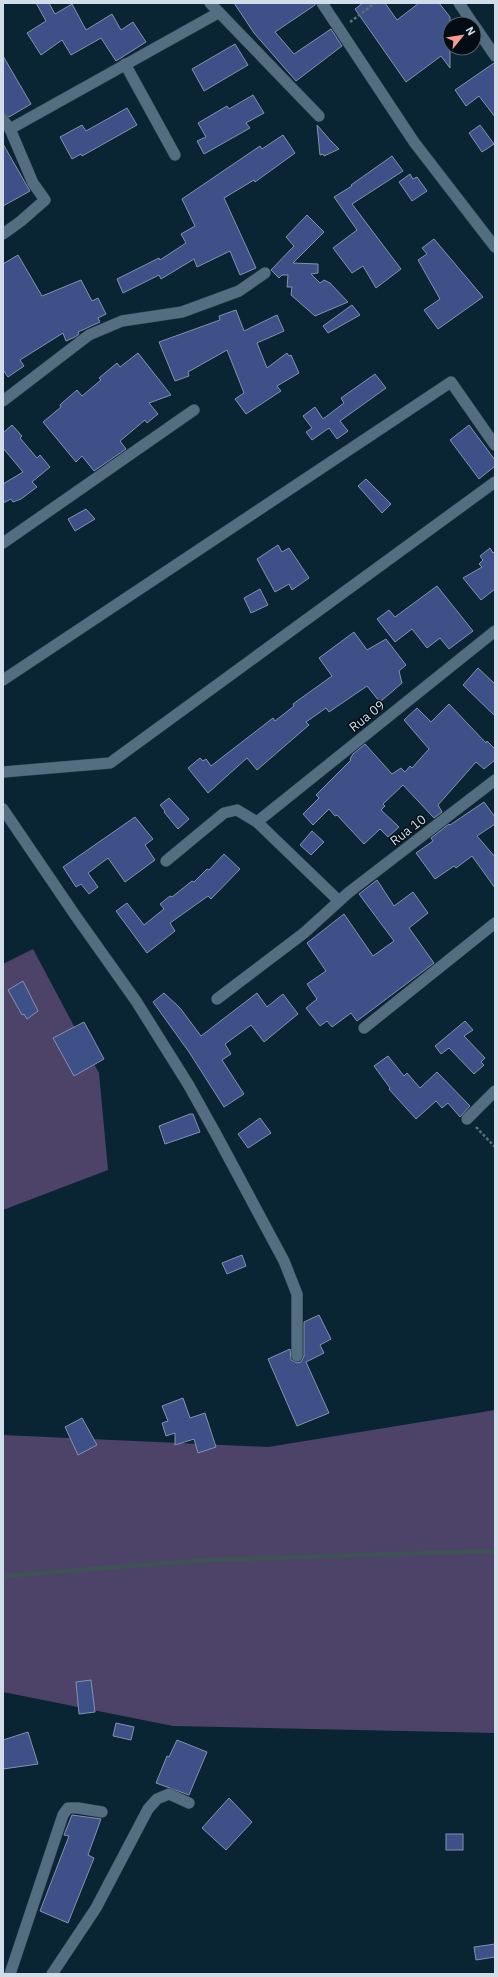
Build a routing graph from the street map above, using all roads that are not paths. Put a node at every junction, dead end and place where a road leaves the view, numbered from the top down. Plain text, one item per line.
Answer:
1 (210, 3) edge
2 (322, 3) edge
3 (459, 3) edge
4 (218, 12) junction
5 (468, 16) edge
6 (482, 37) edge
7 (495, 56) edge
8 (125, 64) junction
9 (319, 116) dead end
10 (3, 120) edge
11 (10, 129) junction
12 (175, 155) dead end
13 (3, 234) edge
14 (495, 247) edge
15 (265, 273) dead end
16 (3, 401) edge
17 (194, 410) dead end
18 (495, 445) edge
19 (495, 482) edge
20 (3, 543) edge
21 (495, 631) edge
22 (3, 680) edge
23 (3, 772) edge
24 (495, 780) edge
25 (3, 809) edge
26 (257, 822) junction
27 (166, 861) dead end
28 (339, 901) junction
29 (495, 923) edge
30 (217, 999) dead end
31 (364, 1028) dead end
32 (495, 1091) edge
33 (467, 1119) road end
34 (297, 1356) dead end
35 (189, 1803) dead end
36 (102, 1812) dead end
37 (10, 1974) edge
38 (52, 1974) edge

1 - 4 street
2 - 14 street
3 - 5 street
4 - 8 street
4 - 9 street
6 - 7 street
8 - 11 street
8 - 12 street
10 - 11 street
11 - 13 street
15 - 16 street
17 - 20 street
18 - 22 street
19 - 23 street
21 - 26 street, Rua 09
24 - 28 street, Rua 10
25 - 34 street
26 - 27 street
26 - 28 street
28 - 30 street, Rua 10
29 - 31 street
32 - 33 street
35 - 38 street
36 - 37 street

